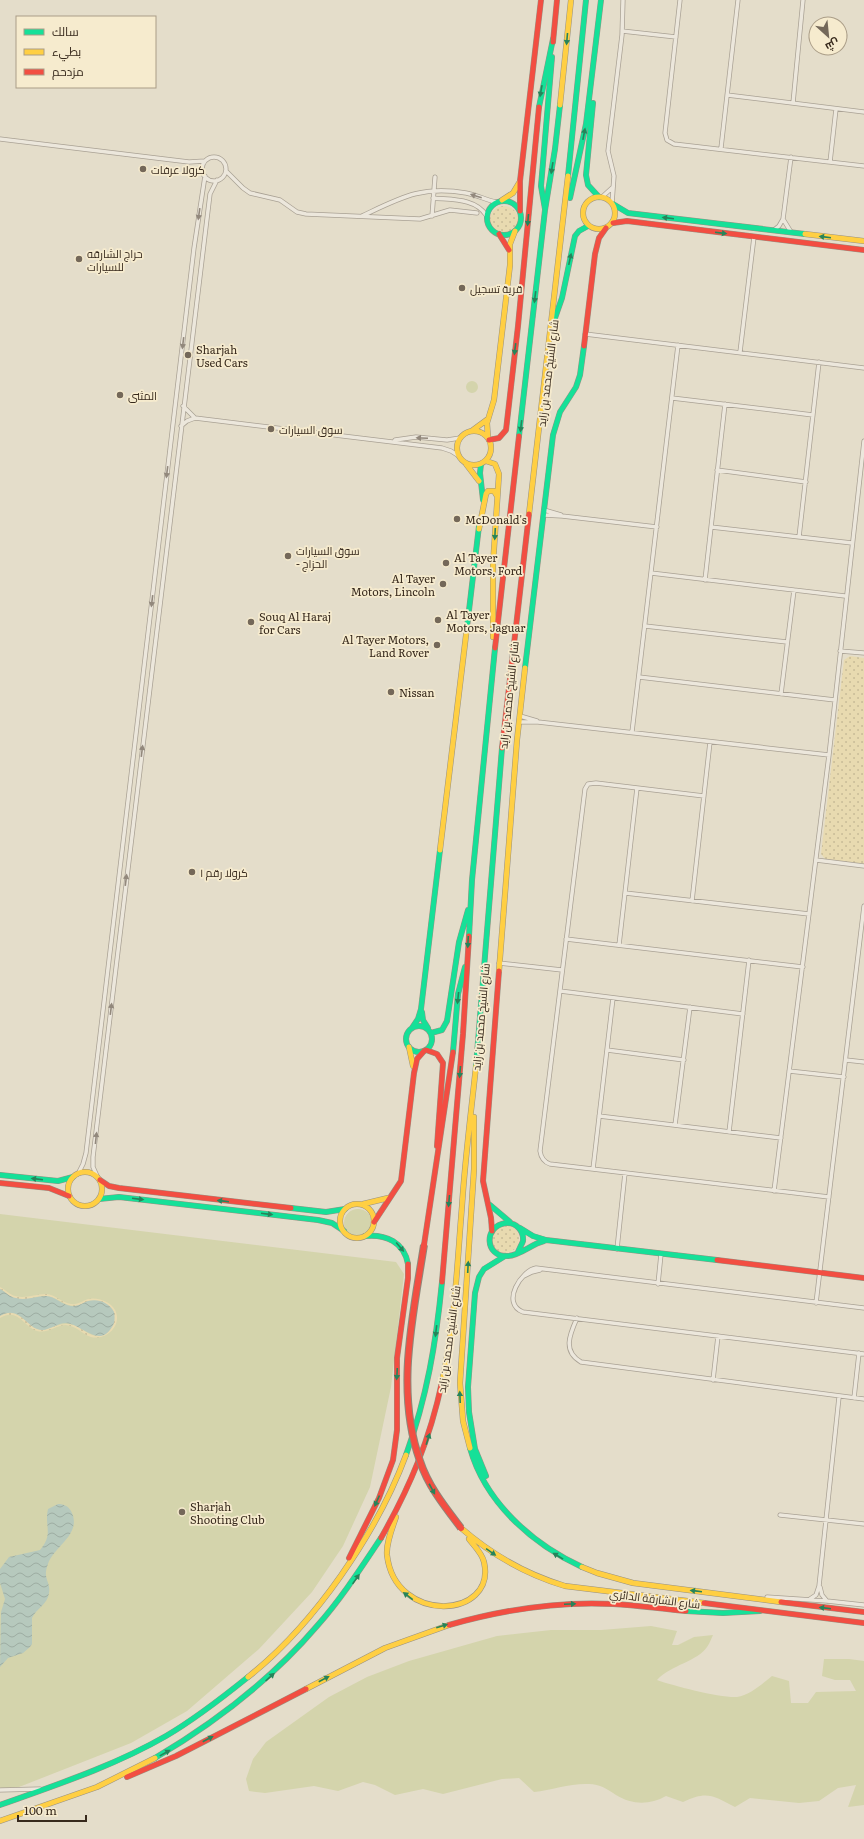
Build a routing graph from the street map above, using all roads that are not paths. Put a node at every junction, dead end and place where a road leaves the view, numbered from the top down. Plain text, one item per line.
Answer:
1 (541, 0) edge
2 (557, 0) edge
3 (571, 0) edge
4 (586, 0) edge
5 (601, 0) edge
6 (623, 0) edge
7 (680, 0) edge
8 (738, 0) edge
9 (804, 0) edge
10 (622, 31) junction
11 (676, 37) junction
12 (553, 39) junction
13 (592, 88) junction
14 (728, 95) junction
15 (794, 104) junction
16 (836, 109) junction
17 (864, 112) edge
18 (0, 139) edge
19 (721, 148) junction
20 (791, 157) junction
21 (205, 161) junction
22 (830, 162) junction
23 (864, 166) edge
24 (226, 171) junction
25 (205, 176) junction
26 (435, 177) dead end
27 (218, 180) junction
28 (520, 181) junction
29 (613, 186) junction
30 (434, 192) junction
31 (601, 197) junction
32 (433, 198) junction
33 (499, 201) junction
34 (613, 204) junction
35 (545, 210) junction
36 (520, 211) junction
37 (477, 213) dead end
38 (565, 213) junction
39 (486, 215) junction
40 (361, 216) junction
41 (432, 216) junction
42 (783, 219) junction
43 (702, 222) junction
44 (613, 223) junction
45 (590, 227) junction
46 (606, 228) junction
47 (684, 228) junction
48 (515, 231) junction
49 (772, 231) junction
50 (791, 233) junction
51 (499, 234) junction
52 (754, 237) junction
53 (864, 241) edge
54 (864, 250) edge
55 (510, 251) junction
56 (595, 252) junction
57 (553, 324) junction
58 (586, 334) junction
59 (678, 345) junction
60 (740, 352) junction
61 (819, 362) junction
62 (864, 368) edge
63 (672, 398) junction
64 (725, 404) junction
65 (183, 406) junction
66 (813, 415) junction
67 (195, 418) junction
68 (488, 419) junction
69 (181, 426) junction
70 (472, 431) junction
71 (460, 438) junction
72 (489, 439) junction
73 (384, 441) junction
74 (864, 441) edge
75 (459, 456) junction
76 (465, 462) junction
77 (483, 462) junction
78 (717, 470) junction
79 (806, 482) junction
80 (481, 483) junction
81 (497, 496) junction
82 (858, 496) junction
83 (864, 496) edge
84 (544, 513) junction
85 (657, 527) junction
86 (711, 527) junction
87 (479, 529) junction
88 (799, 537) junction
89 (852, 544) junction
90 (651, 573) junction
91 (705, 580) junction
92 (794, 590) junction
93 (845, 596) junction
94 (645, 626) junction
95 (787, 642) junction
96 (840, 650) junction
97 (864, 653) edge
98 (146, 654) junction
99 (153, 655) junction
100 (494, 661) junction
101 (639, 677) junction
102 (781, 694) junction
103 (834, 700) junction
104 (520, 719) junction
105 (632, 732) junction
106 (710, 742) junction
107 (829, 755) junction
108 (637, 788) junction
109 (704, 796) junction
110 (816, 860) junction
111 (864, 866) edge
112 (626, 893) junction
113 (692, 901) junction
114 (470, 903) junction
115 (864, 906) edge
116 (809, 914) junction
117 (566, 939) junction
118 (619, 945) junction
119 (467, 960) junction
120 (749, 960) junction
121 (109, 963) junction
122 (499, 963) junction
123 (116, 965) junction
124 (803, 966) junction
125 (562, 970) junction
126 (560, 991) junction
127 (613, 998) junction
128 (690, 1007) junction
129 (421, 1009) junction
130 (743, 1014) junction
131 (412, 1028) junction
132 (430, 1032) junction
133 (409, 1047) junction
134 (607, 1050) junction
135 (425, 1051) junction
136 (684, 1060) junction
137 (846, 1060) junction
138 (864, 1062) edge
139 (789, 1071) junction
140 (414, 1073) junction
141 (844, 1077) junction
142 (474, 1090) junction
143 (599, 1116) junction
144 (676, 1125) junction
145 (729, 1132) junction
146 (781, 1138) junction
147 (438, 1154) junction
148 (593, 1169) junction
149 (625, 1173) junction
150 (0, 1175) edge
151 (76, 1175) junction
152 (99, 1178) junction
153 (0, 1183) edge
154 (774, 1191) junction
155 (69, 1196) junction
156 (389, 1197) junction
157 (829, 1197) junction
158 (99, 1199) junction
159 (488, 1202) junction
160 (363, 1204) junction
161 (345, 1209) junction
162 (374, 1222) junction
163 (511, 1223) junction
164 (520, 1228) junction
165 (344, 1231) junction
166 (492, 1231) junction
167 (365, 1236) junction
168 (546, 1240) junction
169 (616, 1249) junction
170 (518, 1252) junction
171 (661, 1254) junction
172 (505, 1256) junction
173 (820, 1273) junction
174 (864, 1278) edge
175 (658, 1284) junction
176 (816, 1303) junction
177 (864, 1308) edge
178 (577, 1318) junction
179 (718, 1336) junction
180 (859, 1353) junction
181 (864, 1354) edge
182 (713, 1380) junction
183 (839, 1396) junction
184 (854, 1398) junction
185 (864, 1399) edge
186 (496, 1498) junction
187 (401, 1501) junction
188 (780, 1515) dead end
189 (825, 1520) junction
190 (864, 1524) edge
191 (461, 1528) junction
192 (343, 1573) junction
193 (819, 1586) junction
194 (748, 1598) junction
195 (810, 1599) junction
196 (827, 1601) junction
197 (864, 1605) edge
198 (760, 1611) junction
199 (864, 1612) edge
200 (864, 1623) edge
201 (96, 1788) junction
202 (45, 1789) junction
203 (0, 1790) edge
204 (0, 1805) edge
205 (0, 1821) edge

1 - 28 main road
2 - 12 main road
3 -> 35 main road, شارع الشيخ محمد بن زايد
4 - 38 main road, شارع الشيخ محمد بن زايد
5 - 13 main road
6 - 10 street
7 - 11 street
8 - 14 street
9 - 15 street
10 - 11 street
10 - 29 street
11 - 19 street
12 - 35 main road
12 -> 72 main road
13 - 31 main road
38 -> 13 main road
14 - 15 street
14 - 19 street
15 - 16 street
16 - 17 street
16 - 22 street
18 - 21 street
19 - 20 street
20 - 22 street
20 - 42 street
21 - 24 street
21 - 25 street
22 - 23 street
24 - 27 street
24 - 40 street
25 - 27 street
25 -> 98 street
26 - 30 street
27 - 65 street
28 - 33 main road
28 - 36 main road
29 - 31 street
29 - 34 street
30 - 32 street
33 -> 30 street
30 - 40 street
31 - 34 main road
31 - 45 main road
32 - 39 street
32 - 41 street
33 - 36 main road
33 - 39 main road
43 -> 34 main road
34 - 44 main road
35 -> 100 main road, شارع الشيخ محمد بن زايد
36 - 48 main road
37 - 41 street
38 - 57 main road, شارع الشيخ محمد بن زايد
39 - 51 main road
40 - 41 street
42 - 49 street
42 - 50 street
43 - 47 main road
43 - 49 main road
44 - 46 main road
44 - 47 main road
45 - 46 main road
45 - 56 main road
57 -> 45 main road
46 - 56 main road
47 -> 52 main road
48 - 51 main road
48 - 55 main road
49 - 50 main road
53 -> 50 main road
51 - 55 main road
52 - 54 main road
52 - 60 street
55 - 68 main road
56 - 58 main road
57 - 142 main road, شارع الشيخ محمد بن زايد
58 - 59 street
58 - 84 main road
59 - 60 street
59 - 63 street
60 - 61 street
61 - 62 street
61 - 66 street
63 - 64 street
63 - 85 street
64 - 66 street
64 - 78 street
65 - 67 street
65 - 69 street
66 - 79 street
67 - 69 street
67 - 73 street
68 - 70 main road
68 - 72 main road
69 - 99 street
70 - 71 main road
70 - 72 main road
71 -> 73 street
71 - 75 main road
72 - 77 main road
73 - 75 street
74 - 82 street
75 - 76 main road
76 - 77 main road
76 - 80 main road
77 - 80 main road
77 - 81 main road
78 - 79 street
78 - 86 street
79 - 88 street
80 - 87 main road
81 - 87 main road
81 -> 100 main road
82 - 83 street
82 - 89 street
84 - 85 street
84 - 104 main road
85 - 90 street
86 - 88 street
86 - 91 street
87 - 129 main road
88 - 89 street
89 - 93 street
90 - 91 street
90 - 94 street
91 - 92 street
92 - 93 street
92 - 95 street
93 - 96 street
94 - 95 street
94 - 101 street
95 - 102 street
96 - 97 street
96 - 103 street
98 - 99 street
98 - 121 street
123 -> 99 street
100 - 114 main road, شارع الشيخ محمد بن زايد
101 - 102 street
101 - 105 street
102 - 103 street
103 - 107 street
104 - 105 street
104 - 122 main road
105 - 106 street
106 - 107 street
106 - 109 street
107 - 110 street
108 - 109 street
108 - 112 street
108 - 117 street
109 - 113 street
110 - 111 street
110 - 116 street
112 - 113 street
112 - 118 street
113 - 116 street
114 -> 119 main road, شارع الشيخ محمد بن زايد
114 - 132 main road
115 - 137 street
116 - 124 street
117 - 118 street
117 - 125 street
118 - 120 street
119 -> 147 main road
119 -> 192 main road, شارع الشيخ محمد بن زايد
120 - 124 street
120 - 130 street
121 - 123 street
121 - 151 street
122 - 125 street
122 - 159 main road
152 -> 123 street
124 - 139 street
125 - 126 street
126 - 127 street
126 - 148 street
127 - 128 street
127 - 134 street
128 - 130 street
128 - 136 street
129 - 131 main road
129 - 132 main road
130 - 145 street
131 - 132 main road
131 - 133 main road
132 - 135 main road
133 - 135 main road
133 - 140 main road
134 - 136 street
134 - 143 street
135 - 140 main road
135 - 147 main road
136 - 144 street
137 - 138 street
137 - 141 street
139 - 141 street
139 - 146 street
140 - 156 main road
141 - 157 street
186 -> 142 main road
187 -> 142 main road, شارع الشيخ محمد بن زايد
143 - 144 street
143 - 148 street
144 - 145 street
145 - 146 street
146 - 154 street
147 -> 191 main road, bridge
148 - 149 street
149 - 154 street
149 - 169 street
151 -> 150 main road
151 - 152 main road
151 - 155 main road
152 - 158 main road
161 -> 152 main road
153 - 155 main road
154 - 157 street
155 - 158 main road
156 - 160 main road
156 - 162 main road
157 - 173 street
158 -> 165 main road
159 - 163 main road
159 - 166 main road
160 - 161 main road
160 - 162 main road
161 - 165 main road
162 - 167 main road
163 - 164 main road
163 - 166 main road
164 - 168 main road
164 - 170 main road
165 - 167 main road
166 - 172 main road
167 -> 192 main road
168 - 169 main road
168 - 170 main road
169 - 171 main road
170 - 172 main road
171 - 173 main road
171 - 175 street
172 - 186 main road
173 - 174 main road
173 - 176 street
175 - 176 street
175 - 178 street
176 - 177 street
178 - 179 street
178 - 182 street
179 - 180 street
179 - 182 street
180 - 181 street
180 - 184 street
182 - 183 street
183 - 184 street
183 - 189 street
184 - 185 street
194 -> 186 main road, شارع الشارقة الدائري
191 -> 187 main road
201 -> 187 main road, شارع الشيخ محمد بن زايد
188 - 189 street
189 - 190 street
189 - 193 street
191 -> 198 main road, شارع الشارقة الدائري
192 - 202 main road, شارع الشيخ محمد بن زايد
193 - 195 street
193 - 196 street
194 - 195 street
199 -> 194 main road, شارع الشارقة الدائري
195 - 196 street
196 - 197 street
198 - 200 main road, شارع الشارقة الدائري
201 -> 198 main road
201 - 205 main road, شارع الشيخ محمد بن زايد
202 - 203 street
202 - 204 main road, شارع الشيخ محمد بن زايد

